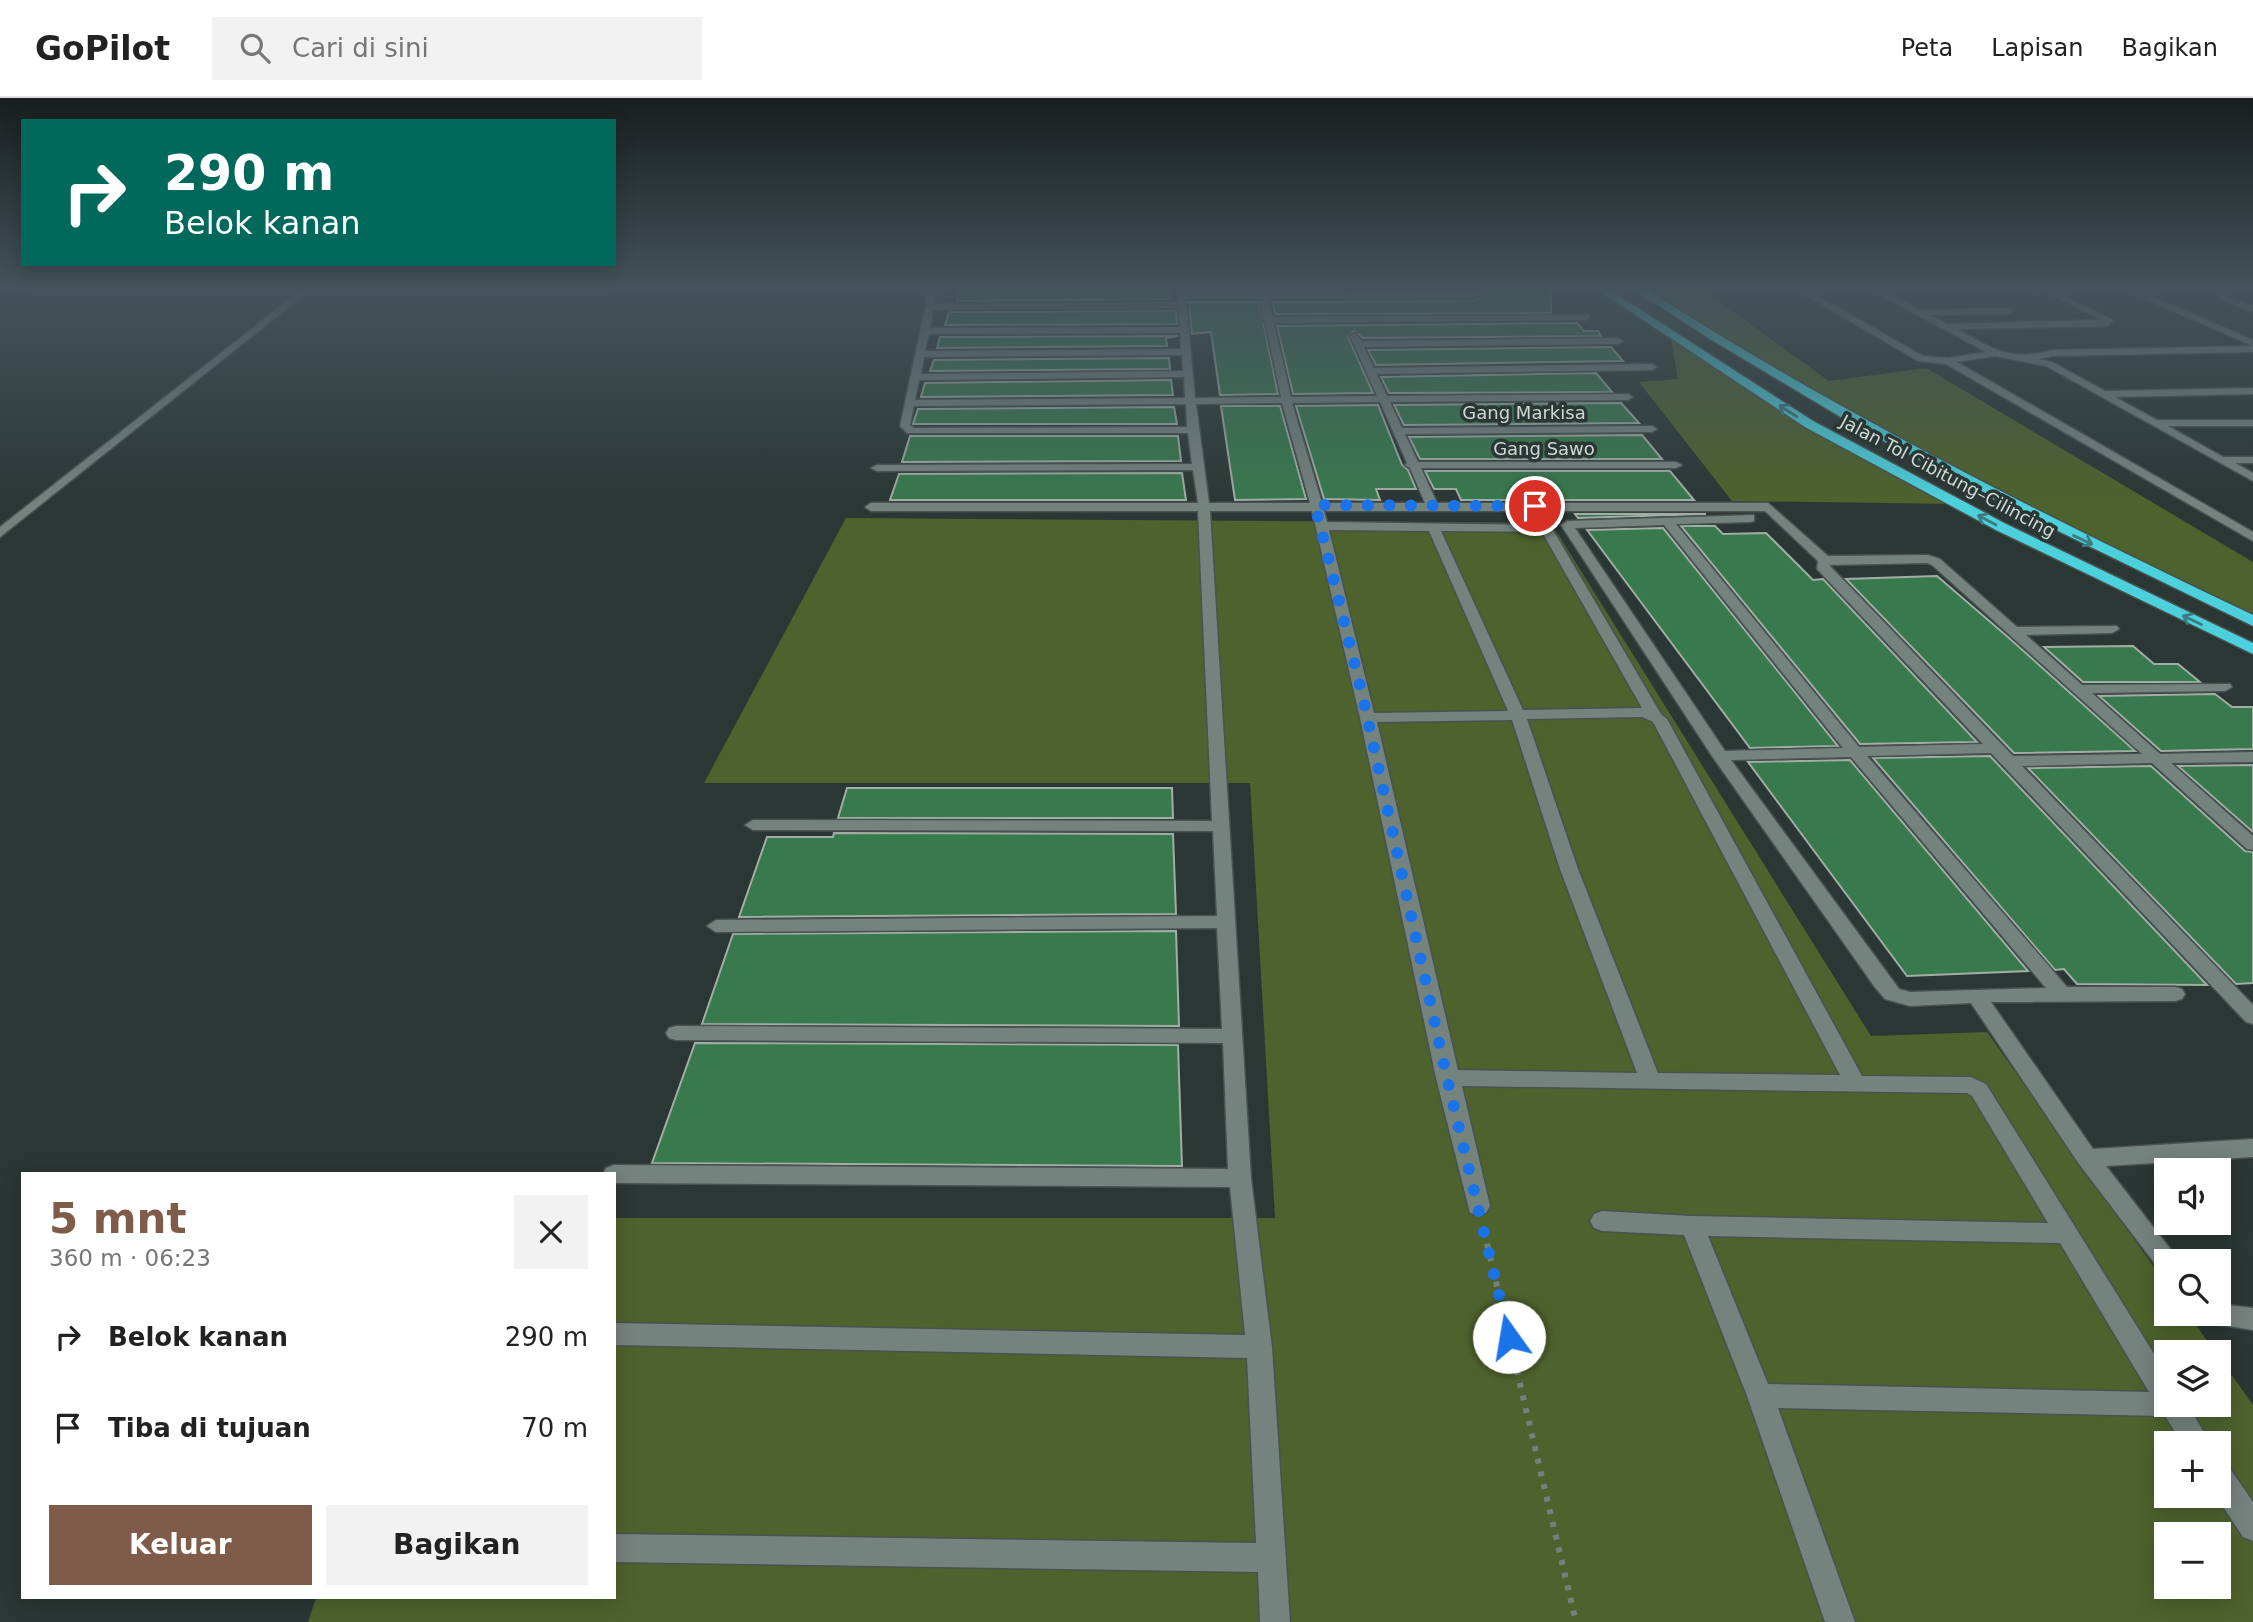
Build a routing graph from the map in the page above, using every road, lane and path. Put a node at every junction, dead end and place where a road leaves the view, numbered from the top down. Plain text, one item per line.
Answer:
1 (216, 361) edge
2 (919, 361) edge
3 (1188, 361) edge
4 (1277, 361) edge
5 (1366, 361) edge
6 (1712, 361) edge
7 (1756, 361) edge
8 (1948, 361) edge
9 (2041, 361) edge
10 (1652, 367) dead end
11 (1371, 372) junction
12 (1189, 374) junction
13 (917, 377) junction
14 (2253, 391) edge
15 (2101, 394) junction
16 (1628, 397) dead end
17 (1286, 398) junction
18 (1382, 398) junction
19 (1190, 399) junction
20 (909, 403) junction
21 (2152, 423) junction
22 (2253, 423) edge
23 (1652, 429) dead end
24 (1193, 430) junction
25 (1396, 431) junction
26 (2221, 460) junction
27 (2253, 460) edge
28 (1411, 465) junction
29 (1676, 465) dead end
30 (1198, 467) junction
31 (877, 468) dead end
32 (2253, 478) edge
33 (1315, 505) junction
34 (1432, 505) junction
35 (871, 507) dead end
36 (1204, 507) junction
37 (1778, 517) junction
38 (1666, 520) junction
39 (1322, 526) junction
40 (1433, 527) junction
41 (0, 533) edge
42 (2253, 537) edge
43 (1825, 560) junction
44 (2253, 621) edge
45 (2112, 629) dead end
46 (2015, 631) junction
47 (2253, 649) edge
48 (2225, 687) dead end
49 (2080, 689) junction
50 (1518, 715) junction
51 (1654, 715) junction
52 (1368, 718) junction
53 (1995, 748) junction
54 (1854, 751) junction
55 (1720, 756) junction
56 (2253, 757) edge
57 (2159, 760) junction
58 (2008, 761) junction
59 (753, 825) dead end
60 (1220, 826) junction
61 (2251, 841) edge
62 (1226, 922) junction
63 (716, 926) dead end
64 (2175, 993) dead end
65 (2062, 994) junction
66 (1976, 996) junction
67 (2253, 1017) edge
68 (676, 1033) dead end
69 (1232, 1036) junction
70 (1447, 1078) junction
71 (1651, 1081) junction
72 (1855, 1083) junction
73 (2253, 1148) edge
74 (2087, 1158) junction
75 (616, 1174) edge
76 (1240, 1178) junction
77 (1478, 1206) joint
78 (1602, 1222) dead end
79 (1692, 1226) junction
80 (2067, 1233) junction
81 (2157, 1249) edge
82 (2231, 1316) edge
83 (2253, 1319) edge
84 (616, 1334) edge
85 (1259, 1347) junction
86 (2154, 1375) edge
87 (1760, 1396) junction
88 (2154, 1404) edge
89 (2231, 1494) edge
90 (2253, 1527) edge
91 (616, 1548) edge
92 (1273, 1558) junction
93 (1275, 1622) edge
94 (1576, 1622) edge
95 (1840, 1622) edge

1 - 41 street
2 - 13 street
3 - 12 street
4 - 17 street
5 - 11 street
47 -> 6 highway, Jalan Tol Cibitung–Cilincing
7 -> 44 highway, Jalan Tol Cibitung–Cilincing
8 - 42 street
9 - 15 street
10 - 11 street
11 - 18 street
12 - 13 street
12 - 19 street
13 - 20 street
14 - 15 street
15 - 21 street
16 - 18 street
17 - 18 street
17 - 19 street
17 - 33 street
18 - 25 street
19 - 20 street
19 - 24 street
20 - 24 street
21 - 22 street
21 - 26 street
23 - 25 street, Gang Markisa
24 - 30 street
25 - 28 street
26 - 27 street
26 - 32 street
28 - 29 street, Gang Sawo
28 - 34 street
30 - 31 street
30 - 36 street
33 - 34 street
33 - 36 street
33 - 39 street
34 - 37 street
35 - 36 street
36 - 60 street
37 - 38 street
37 - 43 street
38 - 54 street
38 - 55 street
39 - 40 street
39 - 52 street
40 - 50 street
40 - 51 street
43 - 46 street
43 - 53 street
45 - 46 street
46 - 49 street
48 - 49 street
49 - 57 street
50 - 51 street
50 - 52 street
50 - 71 street
51 - 72 street
52 - 70 street
53 - 54 street
53 - 58 street
54 - 55 street
54 - 65 street
55 - 66 street
56 - 57 street
57 - 58 street
57 - 61 street
58 - 67 street
59 - 60 street
60 - 62 street
62 - 63 street
62 - 69 street
64 - 65 street
65 - 66 street
66 - 74 street
68 - 69 street
69 - 76 street
70 - 71 street
70 - 77 street
71 - 72 street
72 - 80 street
73 - 74 street
74 - 81 street
75 - 76 street
76 - 85 street
77 - 94 path
78 - 79 street
79 - 80 street
79 - 87 street
80 - 86 street
82 - 83 street
84 - 85 street
85 - 92 street
87 - 88 street
87 - 95 street
89 - 90 street
91 - 92 street
92 - 93 street

